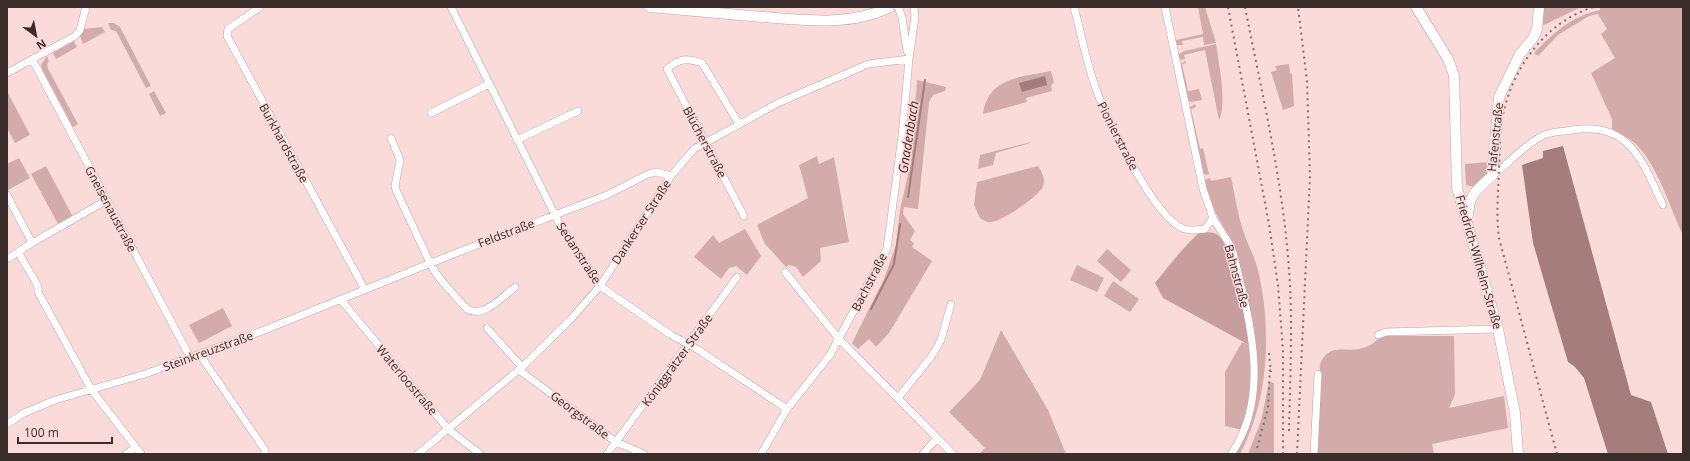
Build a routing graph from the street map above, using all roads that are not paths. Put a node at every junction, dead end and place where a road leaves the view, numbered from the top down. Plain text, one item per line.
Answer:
1 (86, 7) edge
2 (260, 7) edge
3 (451, 7) edge
4 (650, 7) edge
5 (890, 7) edge
6 (898, 7) edge
7 (914, 7) edge
8 (1074, 7) edge
9 (1165, 7) edge
10 (1416, 7) edge
11 (1539, 7) edge
12 (32, 59) junction
13 (908, 59) junction
14 (7, 73) edge
15 (489, 84) junction
16 (578, 111) dead end
17 (431, 113) dead end
18 (739, 124) junction
19 (391, 138) dead end
20 (517, 140) junction
21 (705, 142) junction
22 (671, 176) junction
23 (1492, 176) junction
24 (1458, 181) junction
25 (1475, 191) junction
26 (7, 195) edge
27 (107, 200) junction
28 (1663, 205) dead end
29 (554, 215) junction
30 (744, 216) dead end
31 (1213, 218) junction
32 (1468, 222) junction
33 (1205, 229) junction
34 (1222, 232) junction
35 (32, 243) junction
36 (18, 252) junction
37 (7, 259) edge
38 (430, 263) junction
39 (407, 272) joint
40 (785, 272) dead end
41 (737, 277) dead end
42 (600, 286) junction
43 (515, 288) dead end
44 (365, 290) junction
45 (341, 300) junction
46 (951, 304) dead end
47 (487, 328) dead end
48 (1498, 329) junction
49 (1378, 335) dead end
50 (840, 339) junction
51 (689, 344) junction
52 (200, 355) junction
53 (191, 359) junction
54 (521, 369) junction
55 (1318, 374) dead end
56 (92, 389) junction
57 (898, 398) junction
58 (787, 408) junction
59 (7, 424) edge
60 (449, 430) junction
61 (937, 438) junction
62 (616, 442) junction
63 (136, 447) junction
64 (126, 454) edge
65 (141, 454) edge
66 (265, 454) edge
67 (418, 454) edge
68 (480, 454) edge
69 (607, 454) edge
70 (644, 454) edge
71 (761, 454) edge
72 (923, 454) edge
73 (954, 454) edge
74 (1231, 454) edge
75 (1314, 454) edge
76 (1518, 454) edge

1 - 12 street
2 - 44 street, Burkhardstraße
3 - 15 street, Sedanstraße
4 - 5 main road
6 - 13 street, Bachstraße
7 - 13 street, Bachstraße
8 - 33 street, Pionierstraße
9 - 31 street, Bahnstraße
10 - 24 main road, Friedrich-Wilhelm-Straße
11 - 23 main road, Hafenstraße
12 - 14 street
12 - 27 street, Gneisenaustraße
13 - 18 street, Dankerser Straße
13 - 50 street, Bachstraße
15 - 17 street
15 - 20 street, Sedanstraße
16 - 20 street
18 - 21 street, Dankerser Straße
18 - 21 street, Blücherstraße
19 - 38 street
20 - 29 street, Sedanstraße
21 - 22 street, Dankerser Straße
21 - 30 street, Blücherstraße
22 - 29 street, Feldstraße
22 - 42 street, Dankerser Straße
23 - 25 main road, Hafenstraße
23 - 28 street
24 - 25 main road
24 - 32 main road, Friedrich-Wilhelm-Straße
25 - 32 main road, Hafenstraße
26 - 35 street
27 - 35 street
27 - 53 street, Gneisenaustraße
29 - 38 street, Feldstraße
29 - 42 street, Sedanstraße
31 - 33 street
31 - 34 street, Bahnstraße
32 - 48 main road, Friedrich-Wilhelm-Straße
33 - 34 street, Pionierstraße
34 - 74 street, Bahnstraße
35 - 36 street
36 - 37 street
36 - 56 street
38 - 39 street, Feldstraße
38 - 43 street
39 - 44 street, Steinkreuzstraße
40 - 50 street
41 - 51 street, Königgrätzer Straße
42 - 51 street, Sedanstraße
42 - 54 street, Dankerser Straße
44 - 45 street, Steinkreuzstraße
45 - 52 street, Steinkreuzstraße
45 - 60 street, Waterloostraße
46 - 57 street
47 - 54 street, Georgstraße
48 - 49 street
48 - 76 main road, Friedrich-Wilhelm-Straße
50 - 57 street
50 - 58 street, Bachstraße
51 - 58 street, Sedanstraße
51 - 62 street, Königgrätzer Straße
52 - 53 street, Steinkreuzstraße
52 - 66 street
53 - 56 street, Steinkreuzstraße
54 - 60 street, Dankerser Straße
54 - 62 street, Georgstraße
55 - 75 street
56 - 59 street, Steinkreuzstraße
56 - 63 street
57 - 61 street
58 - 71 street, Bachstraße
60 - 67 street, Dankerser Straße
60 - 68 street, Waterloostraße
61 - 72 street
61 - 73 street
62 - 69 street, Königgrätzer Straße
62 - 70 street, Georgstraße
63 - 64 street
63 - 65 street

